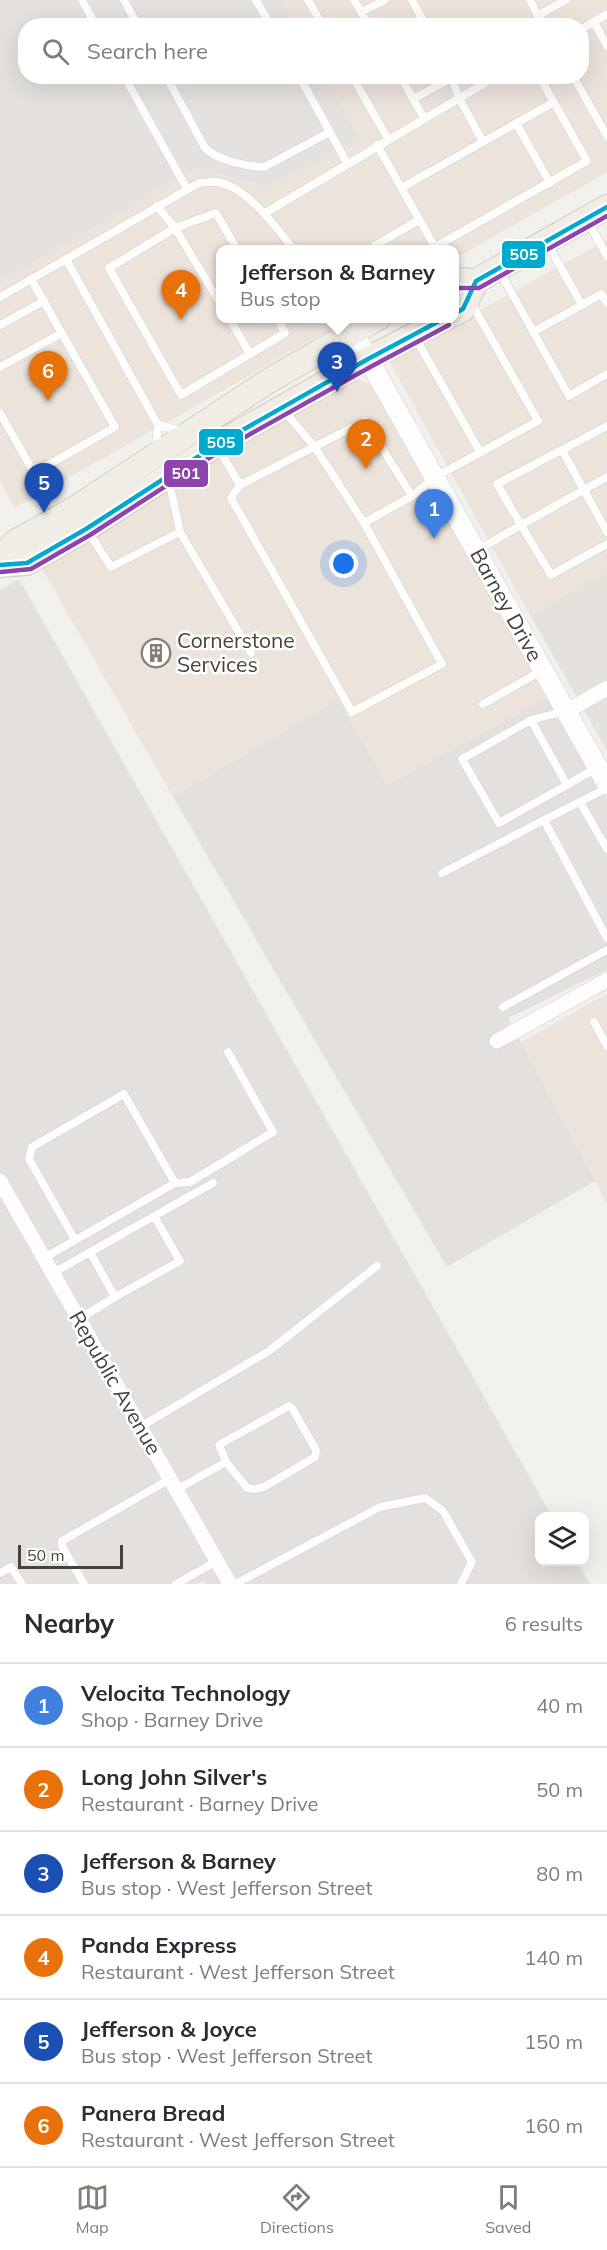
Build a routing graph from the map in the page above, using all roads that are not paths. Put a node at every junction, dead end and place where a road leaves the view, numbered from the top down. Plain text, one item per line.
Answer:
1 (82, 0) edge
2 (124, 0) edge
3 (256, 0) edge
4 (354, 0) edge
5 (385, 0) edge
6 (412, 0) edge
7 (530, 0) edge
8 (566, 0) edge
9 (310, 1) edge
10 (361, 12) junction
11 (607, 14) edge
12 (537, 16) joint
13 (92, 18) edge
14 (134, 18) edge
15 (266, 18) edge
16 (319, 18) edge
17 (364, 18) edge
18 (422, 18) edge
19 (594, 22) junction
20 (589, 25) edge
21 (607, 45) edge
22 (128, 84) edge
23 (170, 84) edge
24 (303, 84) edge
25 (356, 84) edge
26 (405, 84) edge
27 (440, 84) edge
28 (454, 84) edge
29 (483, 84) edge
30 (544, 84) edge
31 (578, 84) edge
32 (459, 98) junction
33 (413, 99) junction
34 (554, 102) junction
35 (424, 118) junction
36 (516, 123) junction
37 (330, 132) junction
38 (607, 136) edge
39 (387, 139) junction
40 (483, 142) junction
41 (377, 145) junction
42 (347, 163) junction
43 (550, 183) junction
44 (401, 188) junction
45 (187, 189) junction
46 (157, 206) junction
47 (265, 213) junction
48 (597, 213) edge
49 (420, 220) junction
50 (175, 228) junction
51 (546, 241) junction
52 (235, 245) edge
53 (290, 245) edge
54 (376, 245) edge
55 (432, 245) edge
56 (438, 245) edge
57 (607, 256) edge
58 (66, 259) junction
59 (497, 268) junction
60 (31, 279) junction
61 (463, 293) edge
62 (216, 296) edge
63 (0, 297) edge
64 (44, 301) junction
65 (607, 303) edge
66 (582, 304) junction
67 (232, 323) edge
68 (280, 323) edge
69 (366, 323) edge
70 (437, 323) edge
71 (0, 325) edge
72 (351, 329) junction
73 (533, 332) junction
74 (62, 333) junction
75 (414, 336) junction
76 (250, 354) junction
77 (368, 358) junction
78 (0, 367) edge
79 (607, 374) edge
80 (281, 407) junction
81 (0, 413) edge
82 (158, 424) junction
83 (607, 426) edge
84 (189, 433) junction
85 (216, 445) junction
86 (314, 446) junction
87 (562, 450) junction
88 (480, 452) junction
89 (162, 466) junction
90 (435, 477) junction
91 (607, 477) edge
92 (240, 485) junction
93 (584, 490) junction
94 (412, 496) junction
95 (364, 523) junction
96 (521, 525) junction
97 (86, 529) junction
98 (180, 532) junction
99 (607, 532) edge
100 (607, 544) edge
101 (476, 551) junction
102 (0, 559) edge
103 (0, 565) edge
104 (251, 653) dead end
105 (542, 670) junction
106 (607, 688) edge
107 (483, 704) dead end
108 (567, 711) junction
109 (531, 720) junction
110 (604, 779) edge
111 (567, 785) junction
112 (580, 802) junction
113 (544, 820) junction
114 (607, 849) edge
115 (442, 873) dead end
116 (607, 938) edge
117 (607, 950) edge
118 (607, 980) edge
119 (503, 1007) dead end
120 (594, 1022) dead end
121 (497, 1041) dead end
122 (607, 1046) edge
123 (228, 1052) dead end
124 (175, 1183) junction
125 (213, 1183) dead end
126 (2, 1189) edge
127 (154, 1216) junction
128 (75, 1240) junction
129 (90, 1252) junction
130 (44, 1258) junction
131 (377, 1266) dead end
132 (53, 1273) junction
133 (115, 1297) junction
134 (79, 1319) junction
135 (140, 1426) junction
136 (226, 1462) junction
137 (173, 1484) junction
138 (217, 1561) junction
139 (0, 1573) edge
140 (22, 1584) edge
141 (84, 1584) edge
142 (176, 1584) edge
143 (232, 1584) edge
144 (461, 1584) edge

1 - 13 lane
2 - 14 lane
3 - 15 lane
4 - 10 lane
5 - 10 lane
6 - 18 lane
7 - 12 lane
8 - 12 lane
9 - 16 lane
10 - 17 lane
11 - 19 lane
19 - 20 lane
19 - 21 lane
22 - 45 lane
23 - 37 lane
24 - 37 lane
25 - 39 lane
26 - 33 lane
27 - 33 lane
28 - 32 lane
29 - 32 lane
30 - 34 lane
31 - 38 lane
32 - 35 lane
32 - 40 lane
33 - 35 lane
34 - 36 lane
34 - 43 lane
35 - 39 lane
36 - 40 lane
36 - 43 lane
37 - 42 lane
39 - 41 lane
40 - 44 lane
41 - 42 lane
41 - 44 lane
42 - 47 lane
43 - 56 lane
44 - 49 lane
45 - 46 lane
45 - 47 lane
46 - 50 lane
46 - 58 lane
47 - 53 lane
48 - 51 main road
48 - 57 lane
49 - 54 lane
49 - 55 lane
50 - 52 lane
50 - 62 lane
50 - 76 lane
51 - 59 main road
51 - 66 lane
58 - 60 lane
58 - 82 lane
59 - 61 main road
59 - 73 lane
60 - 63 lane
60 - 64 lane
61 - 88 lane
64 - 71 lane
64 - 74 lane
65 - 66 lane
66 - 73 lane
67 - 76 lane
68 - 76 lane
69 - 72 main road
70 - 75 main road
72 - 77 street, Barney Drive
72 - 84 main road
73 - 79 lane
74 - 78 lane
74 - 81 lane
75 - 77 main road
75 - 88 lane
77 - 80 main road
77 - 90 street, Barney Drive
80 - 85 main road
80 - 86 lane
82 - 84 lane
82 - 89 lane
83 - 87 lane
84 - 89 main road
85 - 89 main road
85 - 92 lane
86 - 92 lane
86 - 94 lane
86 - 95 lane
87 - 93 lane
87 - 96 lane
88 - 90 lane
89 - 97 main road
89 - 98 lane
89 - 102 main road
90 - 94 lane
90 - 101 street, Barney Drive
91 - 93 lane
92 - 95 lane
93 - 96 lane
93 - 99 lane
94 - 95 lane
96 - 100 lane
96 - 101 lane
97 - 98 lane
97 - 103 main road
98 - 104 lane
101 - 105 street, Barney Drive
105 - 107 lane
105 - 108 street, Barney Drive
106 - 108 street
108 - 109 lane
108 - 110 street, Barney Drive
109 - 111 lane
109 - 111 lane
110 - 111 lane
110 - 112 lane
112 - 113 lane
112 - 114 lane
113 - 115 lane
113 - 116 lane
117 - 119 lane
118 - 121 street
120 - 122 lane
123 - 124 lane
124 - 128 lane
124 - 128 lane
125 - 127 lane
126 - 130 street, Republic Avenue
127 - 129 lane
127 - 133 lane
128 - 130 lane
129 - 132 lane
129 - 133 lane
130 - 132 street, Republic Avenue
131 - 135 lane
132 - 134 street, Republic Avenue
133 - 134 lane
134 - 135 street, Republic Avenue
135 - 137 street, Republic Avenue
136 - 136 lane
136 - 137 lane
137 - 138 street, Republic Avenue
137 - 141 lane
138 - 142 lane
138 - 143 street, Republic Avenue
139 - 140 lane
143 - 144 lane

